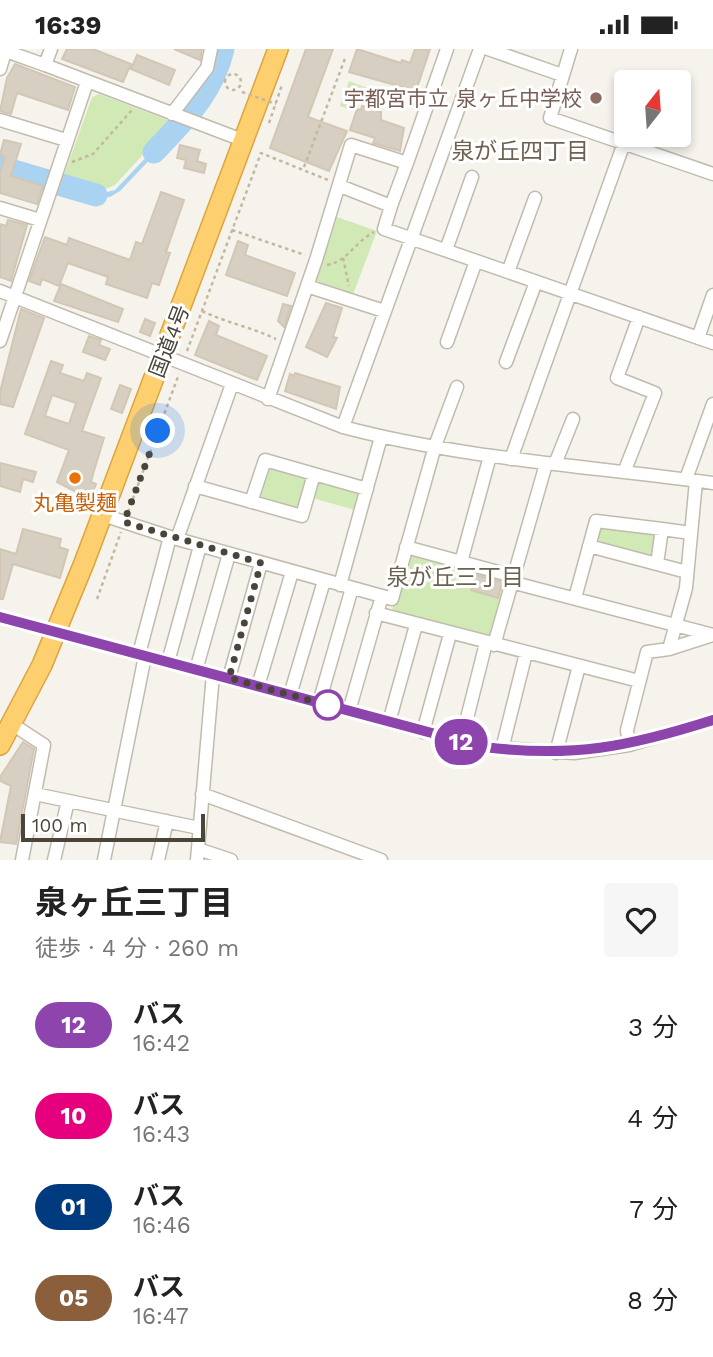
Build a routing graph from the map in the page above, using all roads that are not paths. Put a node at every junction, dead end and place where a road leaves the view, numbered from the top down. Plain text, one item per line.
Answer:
1 (51, 49) edge
2 (211, 49) edge
3 (278, 49) edge
4 (447, 49) edge
5 (480, 49) edge
6 (488, 49) edge
7 (570, 49) edge
8 (3, 50) edge
9 (45, 65) junction
10 (0, 69) edge
11 (562, 75) junction
12 (88, 82) junction
13 (172, 114) junction
14 (0, 120) edge
15 (66, 140) junction
16 (614, 140) edge
17 (245, 141) junction
18 (623, 147) edge
19 (635, 147) edge
20 (407, 163) junction
21 (713, 174) edge
22 (472, 177) dead end
23 (340, 186) junction
24 (535, 198) dead end
25 (391, 206) junction
26 (0, 208) edge
27 (40, 220) junction
28 (409, 238) junction
29 (446, 250) junction
30 (476, 261) junction
31 (508, 272) junction
32 (536, 282) junction
33 (307, 286) junction
34 (0, 291) edge
35 (571, 294) junction
36 (13, 295) junction
37 (713, 295) edge
38 (384, 311) junction
39 (639, 317) junction
40 (698, 338) junction
41 (0, 341) edge
42 (447, 341) dead end
43 (713, 343) edge
44 (164, 355) junction
45 (506, 362) dead end
46 (232, 384) junction
47 (457, 387) dead end
48 (268, 399) junction
49 (713, 404) edge
50 (573, 419) dead end
51 (343, 427) junction
52 (381, 437) junction
53 (435, 446) junction
54 (490, 456) junction
55 (511, 459) junction
56 (551, 464) junction
57 (625, 470) junction
58 (314, 474) junction
59 (691, 480) junction
60 (713, 483) edge
61 (195, 486) junction
62 (367, 489) junction
63 (251, 502) junction
64 (103, 515) junction
65 (662, 529) junction
66 (691, 533) junction
67 (174, 538) junction
68 (589, 545) junction
69 (200, 546) junction
70 (406, 547) junction
71 (229, 554) junction
72 (461, 562) junction
73 (261, 563) junction
74 (657, 564) junction
75 (292, 572) junction
76 (687, 572) junction
77 (512, 579) junction
78 (324, 581) junction
79 (346, 587) junction
80 (382, 596) junction
81 (575, 598) junction
82 (376, 613) junction
83 (0, 617) edge
84 (416, 625) junction
85 (676, 625) junction
86 (56, 632) junction
87 (450, 634) junction
88 (490, 644) junction
89 (669, 649) junction
90 (526, 653) junction
91 (142, 655) junction
92 (169, 662) junction
93 (579, 666) junction
94 (196, 670) junction
95 (213, 674) junction
96 (229, 678) junction
97 (639, 681) junction
98 (258, 686) junction
99 (290, 695) junction
100 (320, 703) junction
101 (348, 711) junction
102 (713, 720) edge
103 (389, 722) junction
104 (12, 724) junction
105 (424, 732) junction
106 (461, 742) junction
107 (0, 745) edge
108 (629, 745) junction
109 (502, 749) junction
110 (556, 753) junction
111 (35, 794) junction
112 (202, 794) junction
113 (68, 801) junction
114 (114, 811) junction
115 (167, 821) junction
116 (199, 828) junction
117 (197, 854) edge
118 (22, 860) edge
119 (54, 860) edge
120 (104, 860) edge
121 (158, 860) edge
122 (232, 860) edge
123 (381, 860) edge

1 - 9 street
2 - 13 street
3 - 17 highway, 国道4号
4 - 20 street
5 - 28 street
6 - 11 street
7 - 11 street
8 - 9 street
8 - 10 street
9 - 12 street
11 - 16 street
12 - 13 street
12 - 15 street
13 - 17 street
14 - 15 street
15 - 27 street
17 - 44 highway, 国道4号
18 - 35 street
19 - 21 street
20 - 23 street
20 - 25 street
22 - 29 street
23 - 25 street
23 - 33 street
24 - 31 street
25 - 28 street
26 - 27 street
27 - 36 street
28 - 29 street
28 - 38 street
29 - 30 street
30 - 31 street
30 - 42 street
31 - 32 street
32 - 35 street
32 - 45 street
33 - 38 street
33 - 48 street
34 - 36 street
35 - 39 street
35 - 55 street
36 - 41 street
36 - 44 street
37 - 40 street
38 - 51 street
39 - 40 street
39 - 57 street
40 - 43 street
44 - 46 street
44 - 64 highway, 国道4号
46 - 48 street
46 - 61 street
47 - 53 street
48 - 51 street
49 - 59 street
50 - 56 street
51 - 52 street
52 - 53 street
52 - 62 street
53 - 54 street
53 - 70 street
54 - 55 street
54 - 72 street
55 - 56 street
56 - 57 street
56 - 77 street
57 - 59 street
58 - 62 street
58 - 63 street
58 - 63 street
59 - 60 street
59 - 66 street
61 - 63 street
61 - 67 street
62 - 79 street
64 - 67 street
64 - 86 highway, 国道4号
65 - 66 street
65 - 68 street
65 - 74 street
66 - 76 street
67 - 69 street
67 - 91 street
68 - 74 street
68 - 81 street
69 - 71 street
69 - 92 street
70 - 72 street
70 - 80 street
71 - 73 street
71 - 94 street
72 - 77 street
73 - 75 street
73 - 96 street
74 - 76 street
75 - 78 street
75 - 98 street
76 - 85 street
77 - 81 street
77 - 88 street
78 - 79 street
78 - 99 street
79 - 80 street
79 - 100 street
80 - 82 street
81 - 85 street
82 - 84 street
82 - 101 street
83 - 86 street
84 - 87 street
84 - 103 street
85 - 89 street
85 - 89 street
86 - 91 street
86 - 104 highway, 国道4号
87 - 88 street
87 - 105 street
88 - 90 street
88 - 106 street
89 - 97 street
90 - 93 street
90 - 109 street
91 - 92 street
91 - 114 street
92 - 94 street
93 - 97 street
93 - 110 street
94 - 95 street
95 - 96 street
95 - 112 street
96 - 98 street
97 - 108 street
98 - 99 street
99 - 100 street
100 - 101 street
101 - 103 street
102 - 108 street
103 - 105 street
104 - 107 highway, 国道4号
104 - 111 street
105 - 106 street
106 - 109 street
108 - 110 street
109 - 110 street
111 - 113 street
111 - 118 street
112 - 116 street
112 - 123 street
113 - 114 street
113 - 119 street
114 - 115 street
114 - 120 street
115 - 116 street
115 - 121 street
116 - 117 street
117 - 122 street

